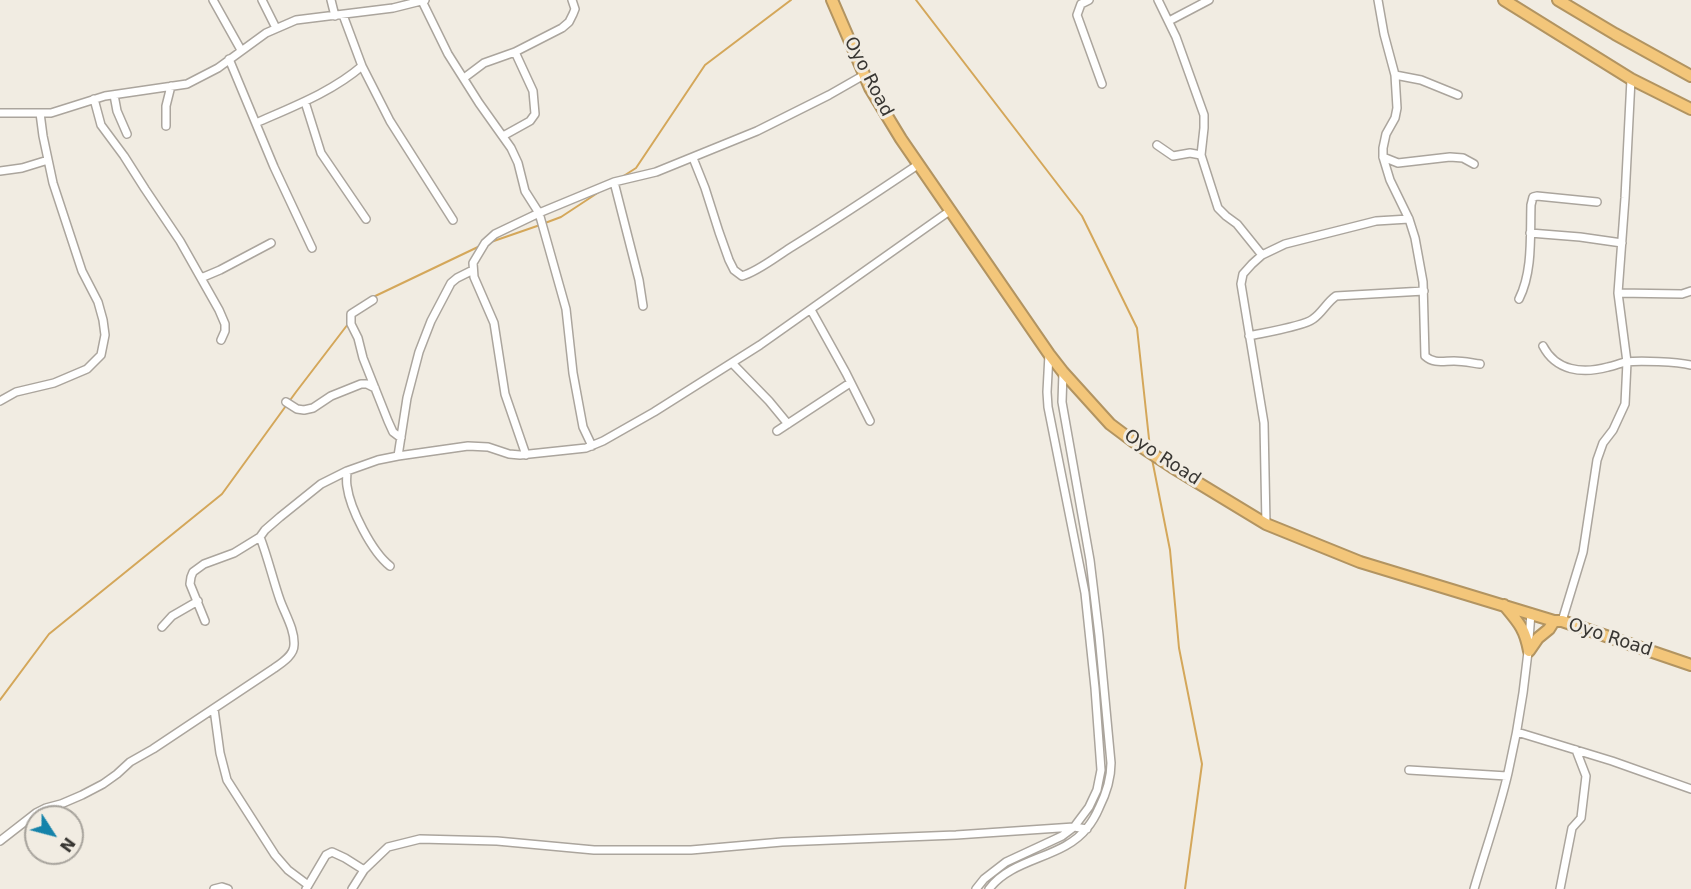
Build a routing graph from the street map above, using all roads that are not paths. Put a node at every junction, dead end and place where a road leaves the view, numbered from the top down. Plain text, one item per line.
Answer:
1 (213, 0) edge
2 (261, 0) edge
3 (331, 0) edge
4 (572, 0) edge
5 (832, 0) edge
6 (1089, 0) edge
7 (1158, 0) edge
8 (1209, 0) edge
9 (1378, 0) edge
10 (1504, 0) edge
11 (1558, 0) edge
12 (420, 1) edge
13 (339, 16) junction
14 (1169, 21) junction
15 (276, 28) junction
16 (240, 50) junction
17 (515, 52) junction
18 (229, 59) junction
19 (362, 66) junction
20 (864, 75) junction
21 (1395, 75) junction
22 (1691, 76) edge
23 (464, 78) junction
24 (1631, 79) junction
25 (1102, 84) dead end
26 (171, 86) junction
27 (114, 95) junction
28 (1458, 95) dead end
29 (93, 99) junction
30 (304, 102) junction
31 (1691, 109) edge
32 (0, 113) edge
33 (40, 113) junction
34 (256, 123) junction
35 (166, 126) dead end
36 (127, 134) dead end
37 (503, 136) junction
38 (1157, 145) dead end
39 (1201, 155) junction
40 (1383, 157) junction
41 (693, 158) junction
42 (48, 160) junction
43 (919, 164) junction
44 (1474, 164) dead end
45 (0, 171) edge
46 (614, 182) junction
47 (1597, 202) dead end
48 (951, 210) junction
49 (539, 216) junction
50 (366, 219) dead end
51 (1409, 219) junction
52 (453, 220) dead end
53 (1530, 233) junction
54 (271, 243) dead end
55 (1622, 243) junction
56 (312, 248) dead end
57 (1262, 255) junction
58 (473, 270) junction
59 (201, 278) junction
60 (1424, 291) junction
61 (1691, 291) edge
62 (1618, 293) junction
63 (1519, 299) dead end
64 (373, 300) dead end
65 (643, 306) dead end
66 (811, 310) junction
67 (1249, 336) junction
68 (220, 340) dead end
69 (1543, 346) dead end
70 (1050, 354) junction
71 (1627, 362) junction
72 (732, 363) junction
73 (1480, 364) dead end
74 (1691, 365) edge
75 (1063, 372) junction
76 (850, 383) junction
77 (375, 388) junction
78 (0, 401) edge
79 (286, 402) dead end
80 (870, 421) dead end
81 (788, 424) junction
82 (777, 431) dead end
83 (400, 438) junction
84 (592, 446) junction
85 (526, 455) junction
86 (398, 456) junction
87 (347, 471) junction
88 (1266, 524) junction
89 (260, 537) junction
90 (390, 566) dead end
91 (198, 601) junction
92 (1504, 605) junction
93 (1531, 613) junction
94 (206, 621) dead end
95 (1558, 621) junction
96 (162, 627) dead end
97 (1529, 651) junction
98 (1691, 665) edge
99 (214, 709) junction
100 (1517, 732) junction
101 (1576, 750) junction
102 (1409, 770) dead end
103 (1507, 776) junction
104 (1691, 789) edge
105 (1074, 827) junction
106 (1087, 829) junction
107 (0, 841) edge
108 (364, 870) junction
109 (307, 887) edge
110 (214, 889) edge
111 (228, 889) edge
112 (352, 889) edge
113 (976, 889) edge
114 (989, 889) edge
115 (1474, 889) edge
116 (1560, 889) edge

1 - 16 street
2 - 15 street
3 - 13 street
4 - 17 street
5 - 20 highway, Oyo Road
6 - 25 street
7 - 14 street
8 - 14 street
9 - 21 street
10 - 24 highway
11 - 22 highway
12 - 13 street
12 - 23 street
13 - 15 street
13 - 19 street
14 - 39 street
15 - 16 street
16 - 18 street
17 - 23 street
17 - 37 street
18 - 26 street
18 - 34 street
19 - 30 street
19 - 52 street
20 - 41 street
20 - 43 highway, Oyo Road
21 - 28 street
21 - 40 street
23 - 37 street
24 - 31 highway
24 - 55 street
26 - 27 street
26 - 35 street
27 - 29 street
27 - 36 street
29 - 33 street
29 - 59 street
30 - 34 street
30 - 50 street
32 - 33 street
33 - 42 street
34 - 56 street
37 - 49 street
38 - 39 street
39 - 57 street
40 - 44 street
40 - 51 street
41 - 43 street
41 - 46 street
42 - 45 street
42 - 78 street
43 - 48 highway, Oyo Road
46 - 49 street
46 - 65 street
47 - 53 street
48 - 66 street
48 - 70 highway, Oyo Road
49 - 58 street
49 - 84 street
51 - 57 street
51 - 60 street
53 - 55 street
53 - 63 street
54 - 59 street
55 - 62 street
57 - 67 street
58 - 83 street
58 - 85 street
59 - 68 street
60 - 67 street
60 - 73 street
61 - 62 street
62 - 71 street
64 - 77 street
66 - 72 street
66 - 76 street
67 - 88 street
69 - 71 street
70 - 75 highway, Oyo Road
70 - 105 street
71 - 74 street
71 - 95 street
72 - 81 street
72 - 84 street
75 - 88 highway, Oyo Road
75 - 106 street
76 - 80 street
76 - 81 street
77 - 79 street
77 - 83 street
81 - 82 street
83 - 86 street
84 - 85 street
85 - 86 street
86 - 87 street
87 - 89 street
87 - 90 street
88 - 92 highway, Oyo Road
89 - 91 street
89 - 99 street
91 - 94 street
91 - 96 street
92 - 93 highway, Oyo Road
92 - 97 highway
93 - 95 highway, Oyo Road
93 - 97 street
95 - 97 highway
95 - 98 highway, Oyo Road
97 - 100 street
99 - 107 street
99 - 109 street
100 - 101 street
100 - 103 street
101 - 104 street
101 - 116 street
102 - 103 street
103 - 115 street
105 - 106 street
105 - 108 street
105 - 113 street
106 - 114 street
108 - 109 street
108 - 112 street
110 - 111 street

